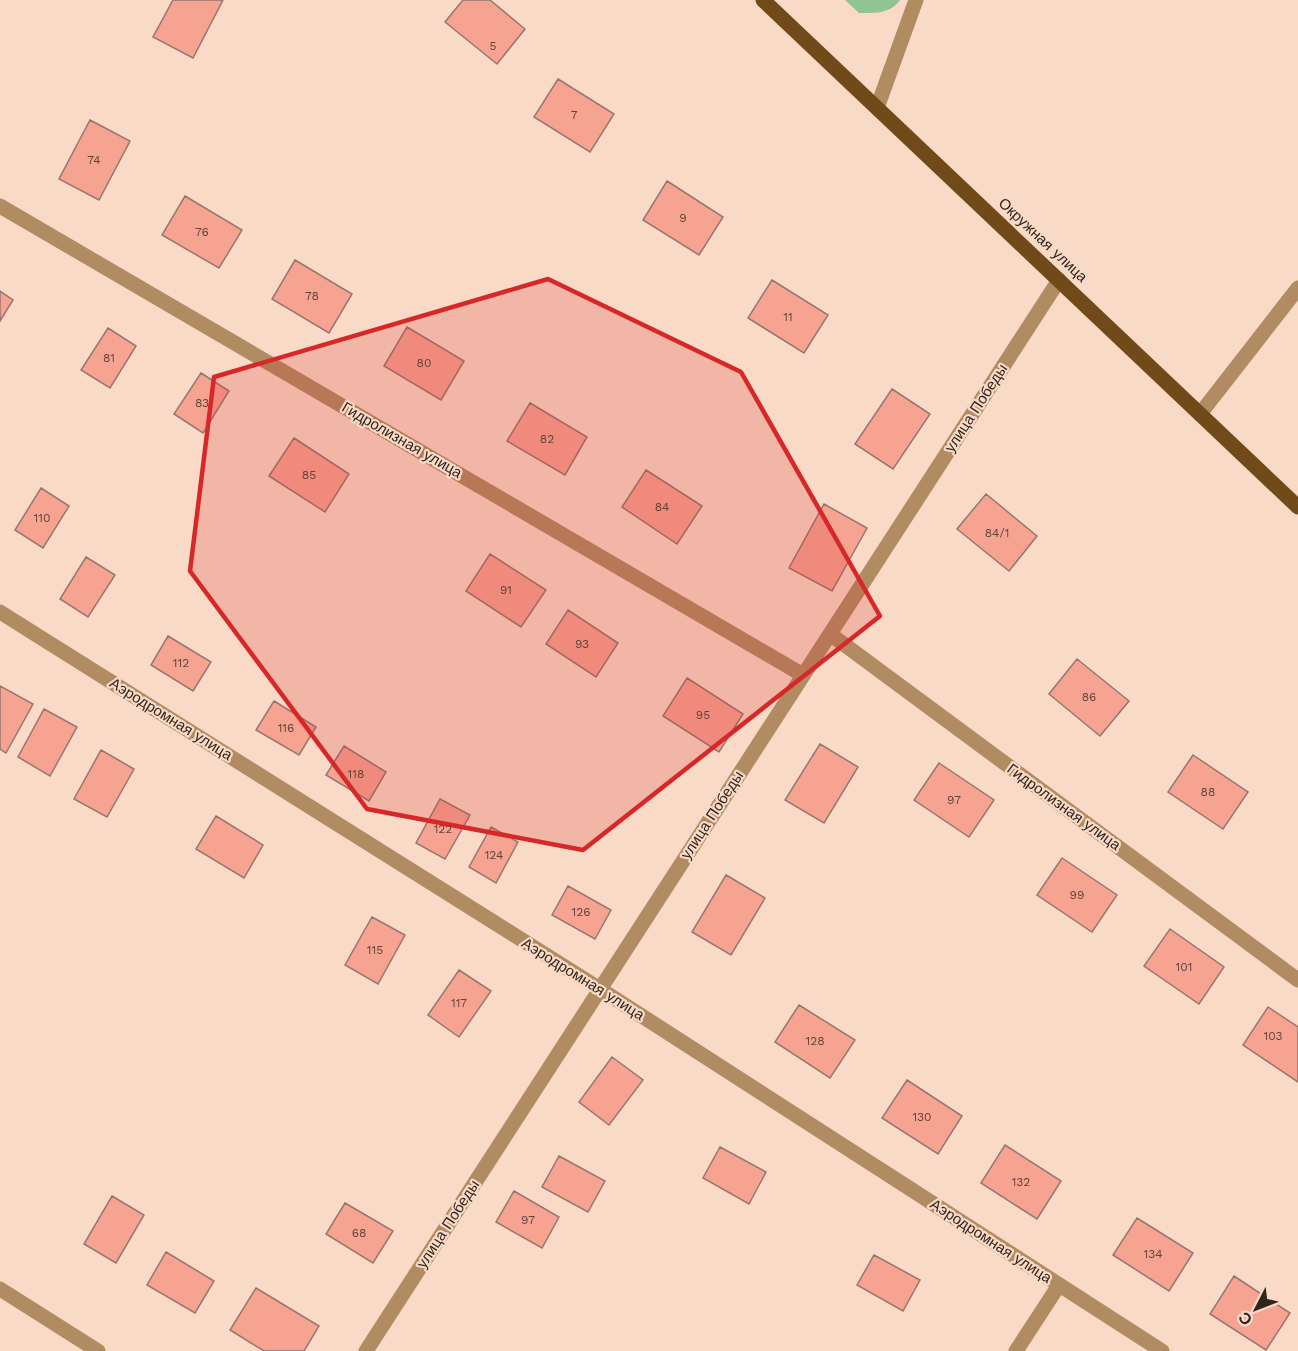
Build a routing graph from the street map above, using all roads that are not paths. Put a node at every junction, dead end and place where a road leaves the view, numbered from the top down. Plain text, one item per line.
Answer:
1 (763, 0) edge
2 (916, 0) edge
3 (878, 108) junction
4 (0, 206) edge
5 (1059, 280) junction
6 (1298, 288) edge
7 (1200, 414) junction
8 (1298, 507) edge
9 (0, 612) edge
10 (830, 634) junction
11 (803, 675) junction
12 (1298, 980) edge
13 (600, 989) junction
14 (1059, 1285) junction
15 (0, 1288) edge
16 (98, 1351) edge
17 (366, 1351) edge
18 (1016, 1351) edge
19 (1162, 1351) edge

1 - 3 main road, Окружная улица
2 - 3 street
3 - 5 main road, Окружная улица
4 - 11 street, Гидролизная улица
5 - 7 main road, Окружная улица
5 - 10 street, улица Победы
6 - 7 street
7 - 8 main road, Окружная улица
9 - 13 street, Аэродромная улица
10 - 11 street, улица Победы
10 - 12 street, Гидролизная улица
11 - 13 street, улица Победы
13 - 14 street, Аэродромная улица
13 - 17 street, улица Победы
14 - 18 street
14 - 19 street, Аэродромная улица
15 - 16 street

